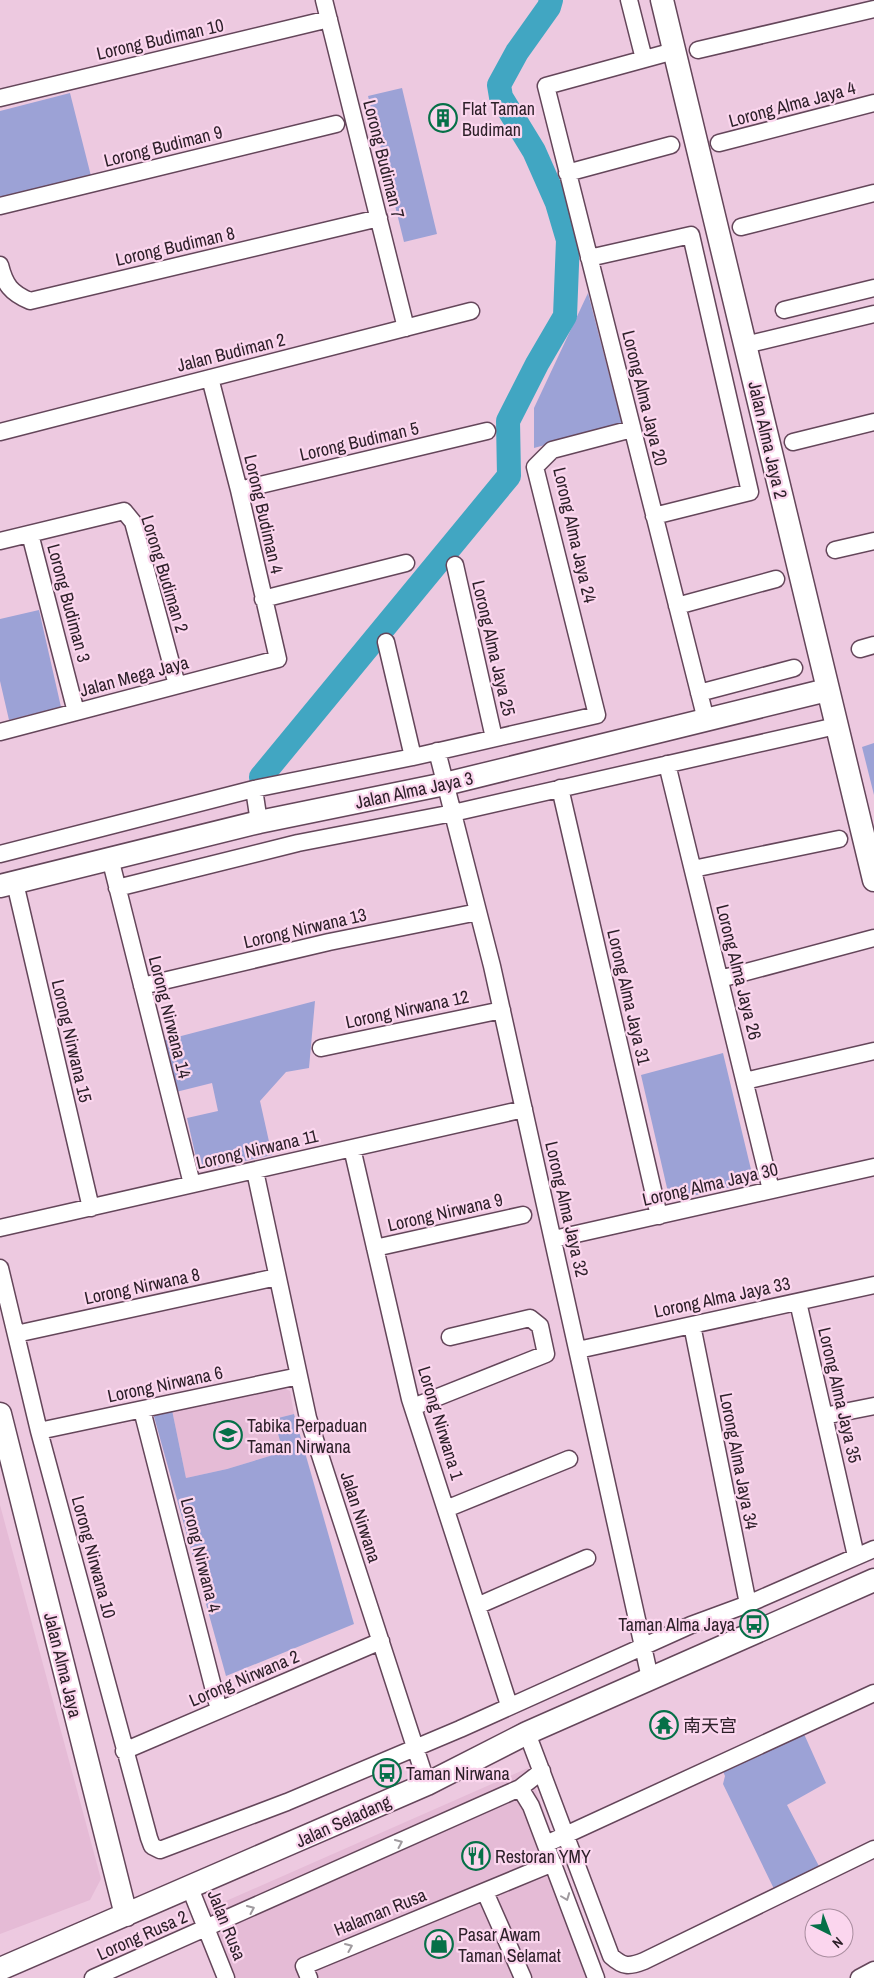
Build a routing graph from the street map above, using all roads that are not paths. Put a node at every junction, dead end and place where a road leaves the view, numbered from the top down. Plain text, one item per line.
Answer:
1 (324, 0) edge
2 (629, 0) edge
3 (662, 0) edge
4 (874, 9) edge
5 (328, 19) junction
6 (698, 50) dead end
7 (674, 51) junction
8 (644, 59) junction
9 (0, 98) edge
10 (874, 103) edge
11 (336, 124) dead end
12 (720, 143) dead end
13 (671, 145) dead end
14 (568, 173) junction
15 (874, 194) edge
16 (0, 206) edge
17 (378, 218) junction
18 (741, 227) dead end
19 (589, 258) junction
20 (0, 265) edge
21 (874, 288) edge
22 (784, 310) dead end
23 (471, 311) dead end
24 (874, 314) edge
25 (406, 328) junction
26 (745, 345) junction
27 (210, 378) junction
28 (874, 422) edge
29 (632, 429) junction
30 (487, 431) dead end
31 (0, 432) edge
32 (793, 442) dead end
33 (239, 490) junction
34 (654, 516) junction
35 (30, 534) junction
36 (874, 540) edge
37 (0, 541) edge
38 (835, 550) dead end
39 (406, 563) dead end
40 (455, 566) dead end
41 (776, 579) dead end
42 (263, 599) junction
43 (677, 606) junction
44 (386, 642) dead end
45 (278, 659) joint
46 (794, 668) dead end
47 (177, 685) junction
48 (827, 690) junction
49 (699, 693) junction
50 (76, 712) junction
51 (597, 715) joint
52 (706, 720) junction
53 (836, 726) junction
54 (0, 732) edge
55 (494, 738) junction
56 (437, 751) junction
57 (413, 757) junction
58 (667, 764) junction
59 (445, 784) junction
60 (560, 788) junction
61 (254, 789) junction
62 (453, 813) junction
63 (259, 822) junction
64 (839, 838) dead end
65 (0, 854) edge
66 (110, 858) junction
67 (693, 869) junction
68 (874, 880) edge
69 (8, 884) edge
70 (117, 888) junction
71 (478, 912) junction
72 (868, 940) edge
73 (720, 979) junction
74 (142, 986) junction
75 (502, 1010) junction
76 (321, 1048) dead end
77 (874, 1051) edge
78 (745, 1081) junction
79 (524, 1110) junction
80 (352, 1148) junction
81 (874, 1167) edge
82 (254, 1171) junction
83 (192, 1184) junction
84 (771, 1190) junction
85 (91, 1208) junction
86 (523, 1215) dead end
87 (659, 1216) junction
88 (0, 1228) edge
89 (554, 1239) junction
90 (376, 1248) junction
91 (0, 1268) edge
92 (278, 1277) junction
93 (874, 1285) edge
94 (798, 1302) junction
95 (692, 1325) junction
96 (16, 1334) junction
97 (450, 1337) dead end
98 (578, 1350) junction
99 (299, 1376) junction
100 (874, 1406) edge
101 (413, 1407) junction
102 (142, 1410) junction
103 (0, 1414) edge
104 (824, 1416) junction
105 (39, 1432) junction
106 (569, 1459) dead end
107 (446, 1509) junction
108 (874, 1549) edge
109 (856, 1556) junction
110 (587, 1558) dead end
111 (874, 1580) edge
112 (748, 1604) junction
113 (477, 1606) junction
114 (380, 1641) junction
115 (644, 1646) junction
116 (650, 1678) junction
117 (874, 1693) edge
118 (509, 1706) junction
119 (219, 1710) junction
120 (527, 1733) junction
121 (415, 1748) junction
122 (124, 1751) junction
123 (542, 1771) junction
124 (427, 1784) junction
125 (520, 1788) junction
126 (566, 1835) junction
127 (546, 1844) junction
128 (874, 1849) edge
129 (553, 1863) junction
130 (190, 1888) junction
131 (485, 1892) junction
132 (126, 1915) junction
133 (206, 1928) junction
134 (611, 1956) junction
135 (0, 1969) edge
136 (874, 1970) edge
137 (593, 1971) edge
138 (101, 1976) edge
139 (226, 1978) edge
140 (309, 1978) edge
141 (523, 1978) edge
142 (859, 1978) edge

1 - 5 street, Lorong Budiman 7
2 - 8 street
3 - 7 street, Jalan Alma Jaya 2
4 - 6 street
5 - 9 street, Lorong Budiman 10
5 - 17 street, Lorong Budiman 7
7 - 8 street
7 - 26 street, Jalan Alma Jaya 2
8 - 14 street, Lorong Alma Jaya 20
10 - 12 street, Lorong Alma Jaya 4
11 - 16 street, Lorong Budiman 9
13 - 14 street
14 - 19 street, Lorong Alma Jaya 20
15 - 18 street
17 - 20 street, Lorong Budiman 8
17 - 25 street, Lorong Budiman 7
19 - 29 street, Lorong Alma Jaya 20
19 - 34 street, Jalan Alma Jaya 2
21 - 22 street
23 - 25 street, Jalan Budiman 2
24 - 26 street
25 - 27 street, Jalan Budiman 2
26 - 48 street, Jalan Alma Jaya 2
27 - 31 street, Jalan Budiman 2
27 - 33 street, Lorong Budiman 4
28 - 32 street
29 - 34 street, Lorong Alma Jaya 20
29 - 51 street, Lorong Alma Jaya 24
30 - 33 street, Lorong Budiman 5
33 - 42 street, Lorong Budiman 4
34 - 43 street, Lorong Alma Jaya 20
35 - 37 street, Lorong Budiman 2
35 - 47 street, Lorong Budiman 2
35 - 50 street, Lorong Budiman 3
36 - 38 street
39 - 42 street
40 - 55 street, Lorong Alma Jaya 25
41 - 43 street
42 - 45 street, Lorong Budiman 4
43 - 49 street, Lorong Alma Jaya 20
44 - 57 street
45 - 47 street, Jalan Mega Jaya
46 - 49 street
47 - 50 street, Jalan Mega Jaya
48 - 52 street, Jalan Alma Jaya 3
48 - 53 street, Jalan Alma Jaya 2
49 - 52 street, Lorong Alma Jaya 20
50 - 54 street, Jalan Mega Jaya
51 - 55 street, Jalan Alma Jaya 3
52 - 59 street, Jalan Alma Jaya 3
53 - 58 street, Jalan Alma Jaya 3
53 - 68 street, Jalan Alma Jaya 2
55 - 56 street, Jalan Alma Jaya 3
56 - 57 street, Jalan Alma Jaya 3
56 - 59 street, Lorong Alma Jaya 32
57 - 61 street, Jalan Alma Jaya 3
58 - 60 street, Jalan Alma Jaya 3
58 - 67 street, Lorong Alma Jaya 26
59 - 62 street, Lorong Alma Jaya 32
59 - 63 street, Jalan Alma Jaya 3
60 - 62 street, Jalan Alma Jaya 3
60 - 87 street, Lorong Alma Jaya 31
61 - 63 street
61 - 65 street, Jalan Alma Jaya 3
62 - 70 street, Jalan Alma Jaya 3
62 - 71 street, Lorong Alma Jaya 32
63 - 66 street, Jalan Alma Jaya 3
64 - 67 street
66 - 69 street, Jalan Alma Jaya 3
66 - 70 street, Lorong Nirwana 14
67 - 73 street, Lorong Alma Jaya 26
69 - 85 street, Lorong Nirwana 15
70 - 74 street, Lorong Nirwana 14
71 - 74 street, Lorong Nirwana 13
71 - 75 street, Lorong Alma Jaya 32
72 - 73 street
73 - 78 street, Lorong Alma Jaya 26
74 - 83 street, Lorong Nirwana 14
75 - 76 street, Lorong Nirwana 12
75 - 79 street, Lorong Alma Jaya 32
77 - 78 street
78 - 84 street, Lorong Alma Jaya 26
79 - 80 street, Lorong Nirwana 11
79 - 89 street, Lorong Alma Jaya 32
80 - 82 street, Lorong Nirwana 11
80 - 90 street, Lorong Nirwana 1
81 - 84 street, Lorong Alma Jaya 30
82 - 83 street, Lorong Nirwana 11
82 - 92 street, Jalan Nirwana
83 - 85 street, Lorong Nirwana 11
84 - 87 street, Lorong Alma Jaya 30
85 - 88 street, Lorong Nirwana 11
86 - 90 street, Lorong Nirwana 9
87 - 89 street, Lorong Alma Jaya 30
89 - 98 street, Lorong Alma Jaya 32
90 - 101 street, Lorong Nirwana 1
91 - 96 street, Lorong Nirwana 10
92 - 96 street, Lorong Nirwana 8
92 - 99 street, Jalan Nirwana
93 - 94 street, Lorong Alma Jaya 33
94 - 95 street, Lorong Alma Jaya 33
94 - 104 street, Lorong Alma Jaya 35
95 - 98 street, Lorong Alma Jaya 33
95 - 112 street, Lorong Alma Jaya 34
96 - 105 street, Lorong Nirwana 10
97 - 101 street
98 - 115 street, Lorong Alma Jaya 32
99 - 102 street, Lorong Nirwana 6
99 - 114 street, Jalan Nirwana
100 - 104 street
101 - 107 street, Lorong Nirwana 1
102 - 105 street, Lorong Nirwana 6
102 - 119 street, Lorong Nirwana 4
103 - 132 street, Jalan Alma Jaya
104 - 109 street, Lorong Alma Jaya 35
105 - 122 street, Lorong Nirwana 10
106 - 107 street
107 - 113 street, Lorong Nirwana 1
108 - 109 street
109 - 112 street
110 - 113 street
111 - 116 street, Jalan Seladang
112 - 115 street
113 - 118 street, Lorong Nirwana 1
114 - 119 street, Lorong Nirwana 2
114 - 121 street, Jalan Nirwana
115 - 116 street, Lorong Alma Jaya 32
115 - 118 street
116 - 120 street, Jalan Seladang
117 - 126 street
118 - 121 street
119 - 122 street, Lorong Nirwana 2
120 - 123 street
120 - 124 street, Jalan Seladang
121 - 122 street, Lorong Nirwana 10
121 - 124 street, Jalan Nirwana
123 - 125 street
123 - 126 street
124 - 130 street, Jalan Seladang
125 - 127 street
133 -> 125 street
126 - 127 street
126 - 134 street
127 - 129 street
128 - 134 street
129 - 131 street, Halaman Rusa
129 -> 137 street
130 - 132 street, Jalan Seladang
130 - 133 street, Jalan Rusa
140 -> 131 street, Halaman Rusa
131 - 141 street
132 - 135 street, Jalan Seladang
133 - 138 street, Lorong Rusa 2
133 - 139 street, Jalan Rusa
134 - 137 street
136 - 142 street

